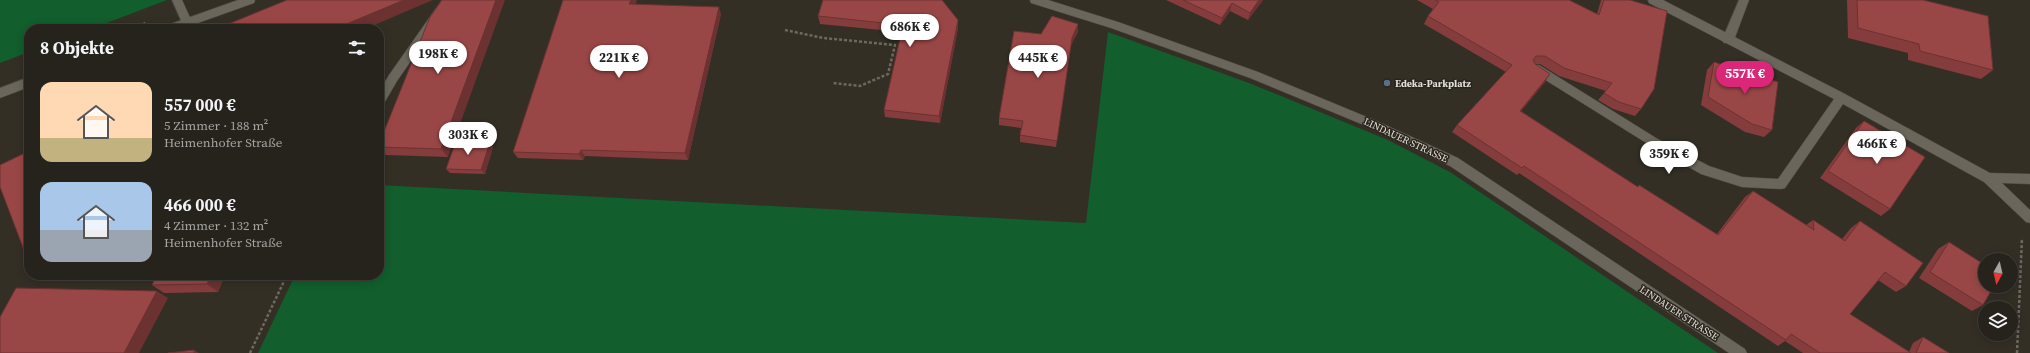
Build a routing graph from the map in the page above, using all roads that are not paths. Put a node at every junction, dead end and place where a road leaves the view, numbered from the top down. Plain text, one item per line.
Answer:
1 (177, 0) edge
2 (250, 0) edge
3 (448, 0) edge
4 (1035, 0) edge
5 (1654, 0) edge
6 (1744, 0) edge
7 (187, 22) junction
8 (182, 24) edge
9 (1728, 40) junction
10 (1535, 68) edge
11 (24, 84) edge
12 (0, 93) edge
13 (384, 93) edge
14 (1841, 97) junction
15 (1988, 178) junction
16 (2030, 179) edge
17 (2027, 215) edge
18 (1740, 353) edge

1 - 7 street
2 - 7 street
3 - 13 street
4 - 18 street, LINDAUER STRASSE
5 - 9 street
6 - 9 street
7 - 8 street
9 - 14 street
10 - 14 street
11 - 12 street
14 - 15 street
15 - 16 street
15 - 17 street

